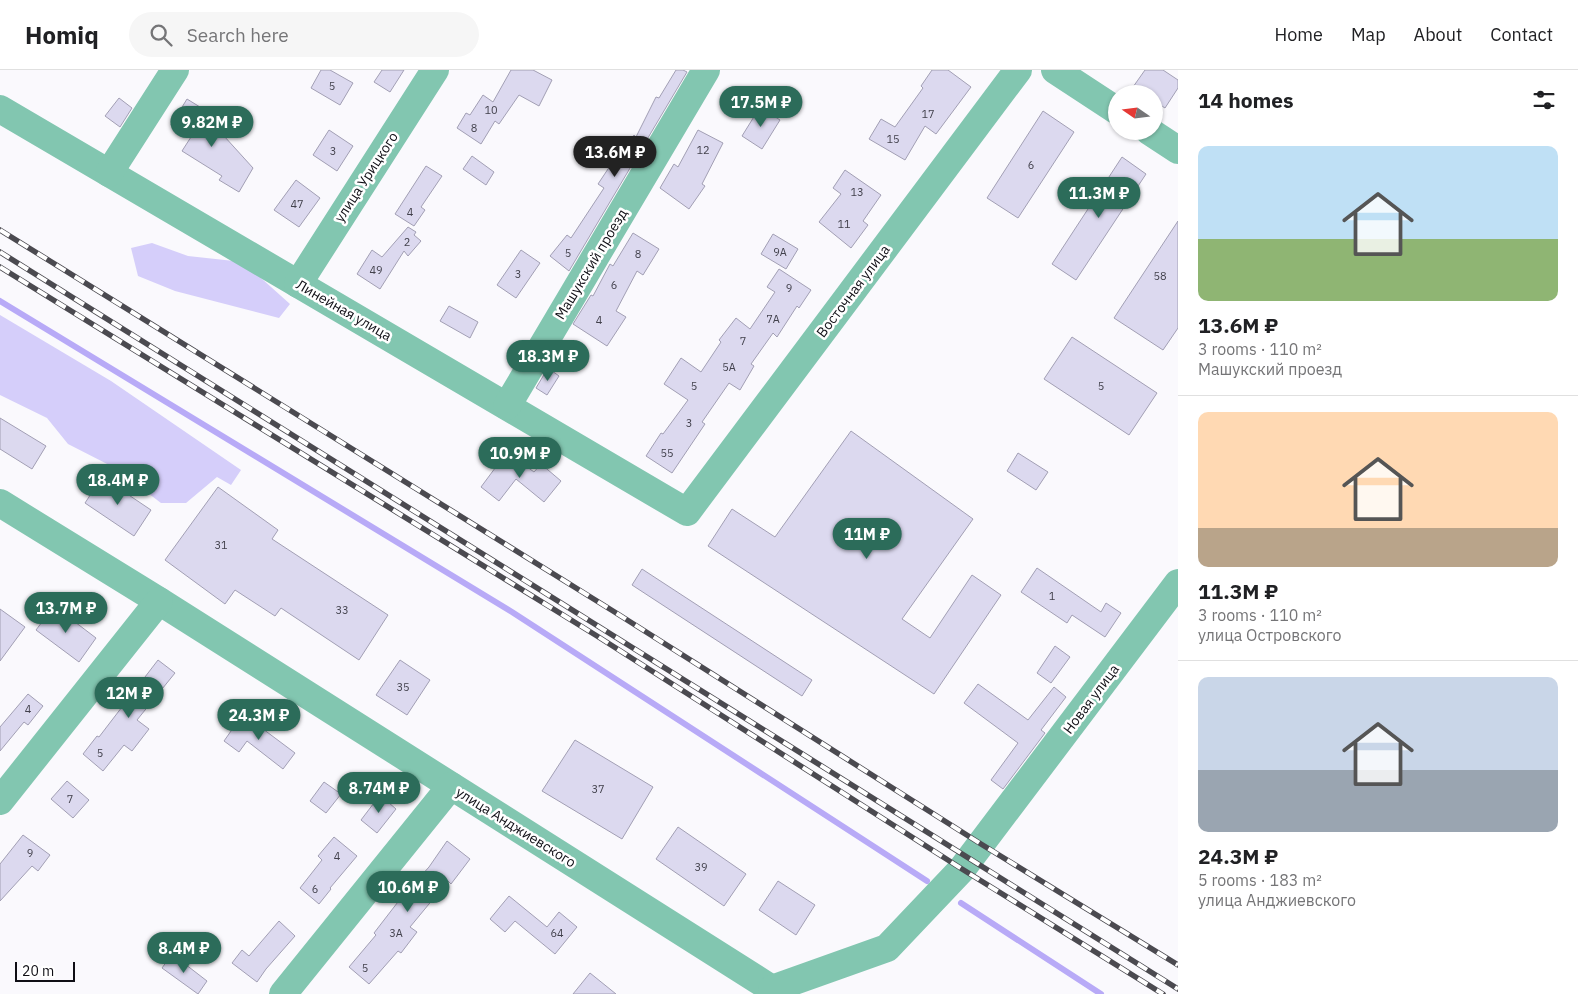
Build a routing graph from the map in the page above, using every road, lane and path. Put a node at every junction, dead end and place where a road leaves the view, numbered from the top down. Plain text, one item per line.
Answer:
1 (174, 70) edge
2 (435, 70) edge
3 (706, 70) edge
4 (1018, 70) edge
5 (1055, 70) edge
6 (1108, 105) edge
7 (0, 109) edge
8 (1163, 140) edge
9 (1178, 150) edge
10 (109, 173) junction
11 (298, 284) junction
12 (507, 406) junction
13 (0, 503) edge
14 (687, 512) joint
15 (1178, 583) edge
16 (159, 601) junction
17 (451, 786) junction
18 (0, 800) edge
19 (772, 992) edge
20 (283, 994) edge

1 - 10 street
2 - 11 street, улица Урицкого
3 - 12 street, Машукский проезд
4 - 14 street, Восточная улица
5 - 6 street
7 - 10 street, Линейная улица
8 - 9 street
10 - 11 street, Линейная улица
11 - 12 street, Линейная улица
12 - 14 street, Линейная улица
13 - 16 street, улица Анджиевского
15 - 19 street, Новая улица
16 - 17 street, улица Анджиевского
16 - 18 street
17 - 19 street, улица Анджиевского
17 - 20 street

